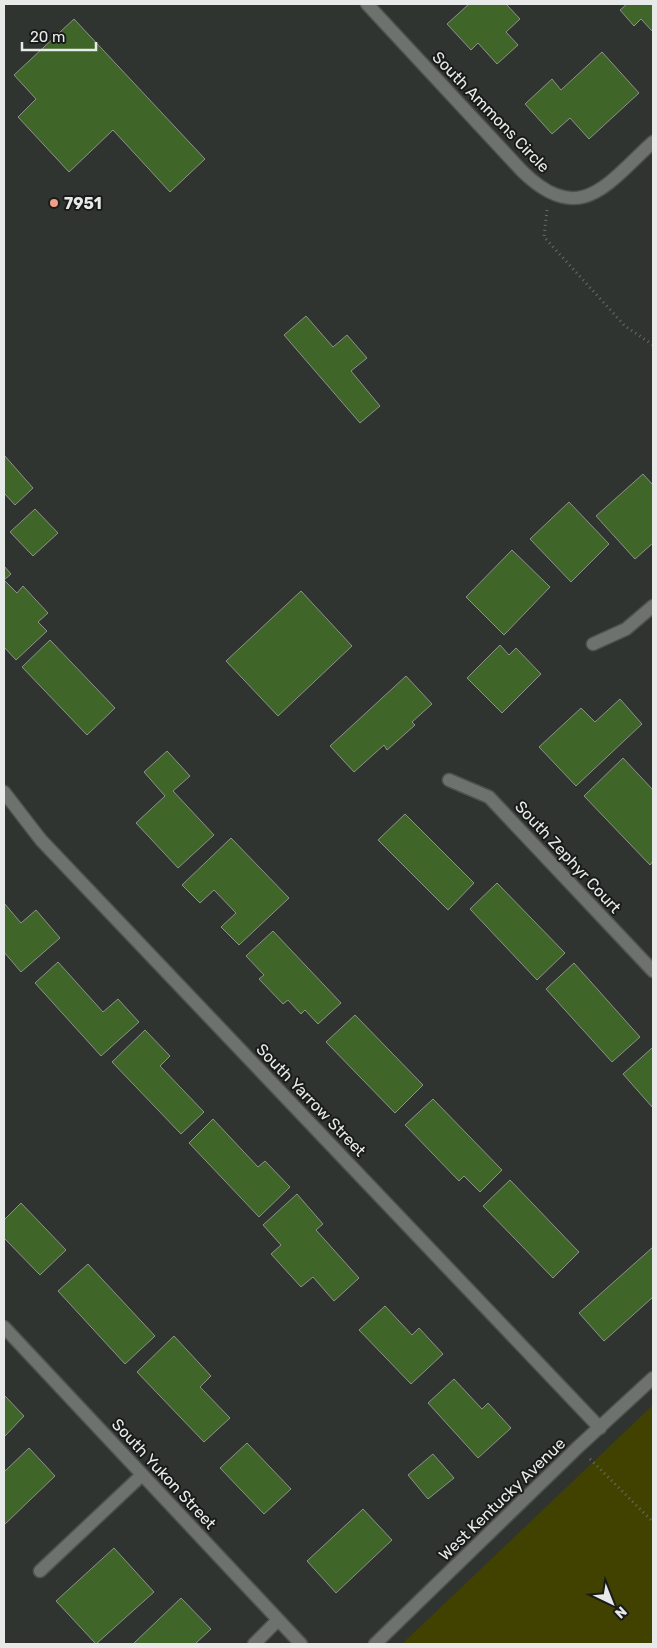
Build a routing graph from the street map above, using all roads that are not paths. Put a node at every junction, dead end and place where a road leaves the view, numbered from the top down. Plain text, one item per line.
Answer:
1 (367, 4) edge
2 (653, 142) edge
3 (653, 606) edge
4 (593, 644) dead end
5 (449, 780) dead end
6 (4, 792) edge
7 (653, 971) edge
8 (4, 1327) edge
9 (653, 1378) edge
10 (600, 1428) junction
11 (142, 1475) junction
12 (40, 1571) dead end
13 (278, 1620) junction
14 (254, 1644) edge
15 (301, 1644) edge
16 (375, 1644) edge

1 - 2 street, South Ammons Circle
3 - 4 street
5 - 7 street, South Zephyr Court
6 - 10 street, South Yarrow Street
8 - 11 street, South Yukon Street
9 - 10 street, West Kentucky Avenue
10 - 16 street, West Kentucky Avenue
11 - 12 street
11 - 13 street, South Yukon Street
13 - 14 street
13 - 15 street, South Yukon Street

